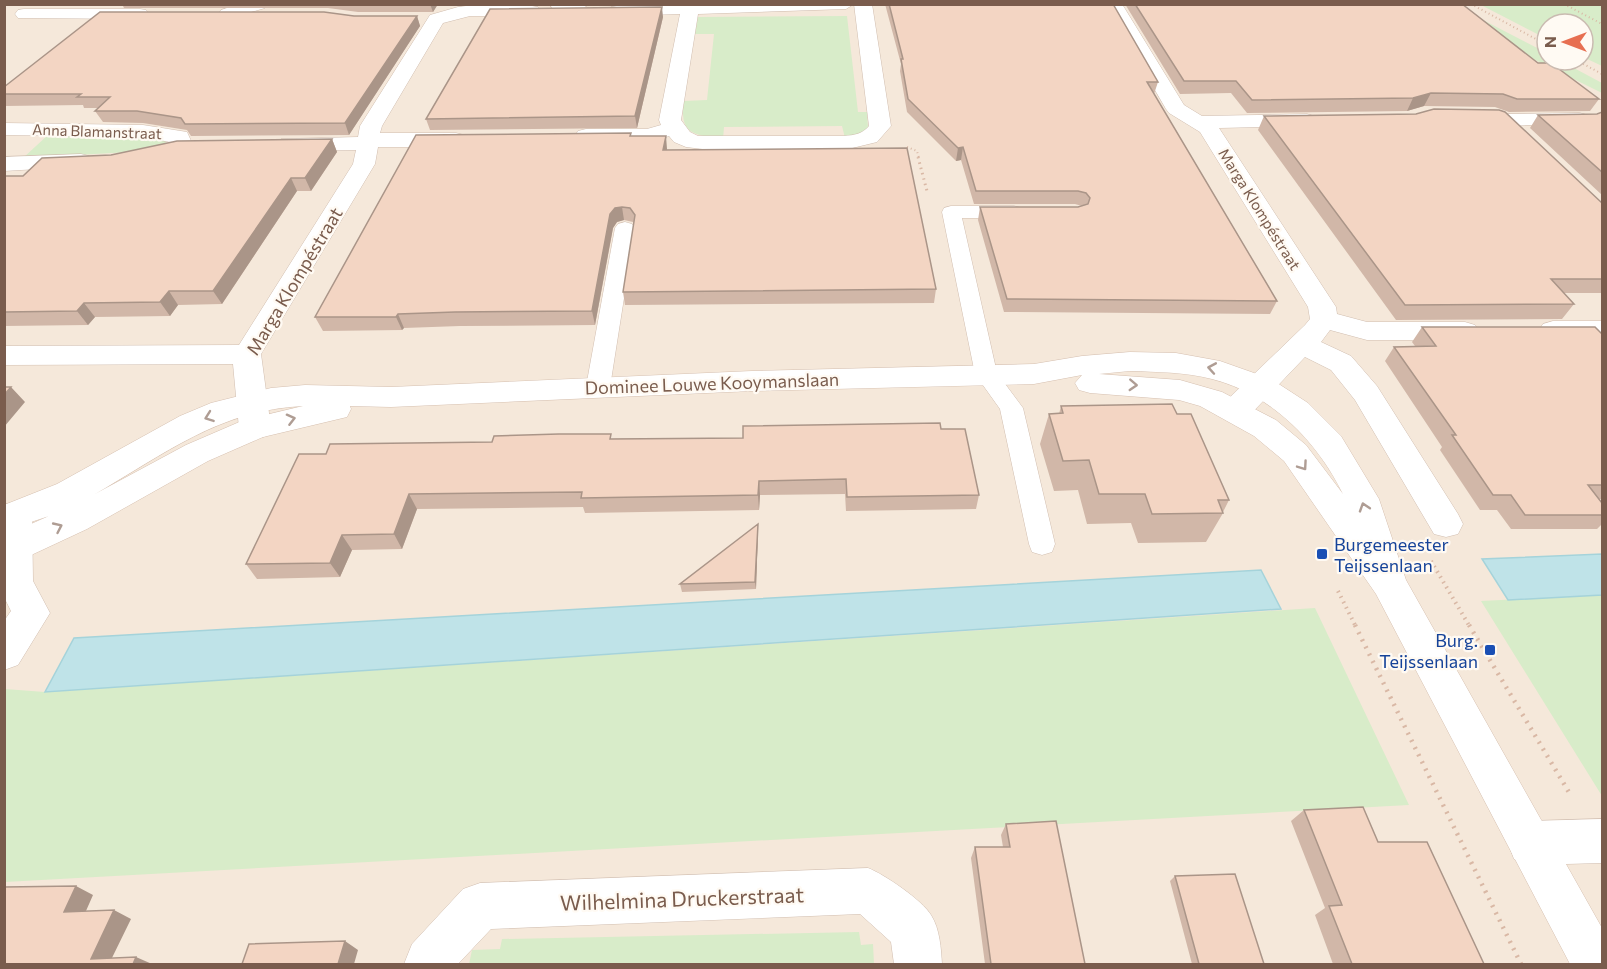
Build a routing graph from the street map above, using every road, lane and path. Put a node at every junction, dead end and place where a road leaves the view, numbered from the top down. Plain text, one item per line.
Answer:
1 (37, 4) edge
2 (558, 4) edge
3 (846, 4) edge
4 (863, 4) edge
5 (1113, 4) edge
6 (1472, 4) edge
7 (1564, 4) edge
8 (728, 6) edge
9 (266, 10) edge
10 (690, 10) junction
11 (583, 11) junction
12 (442, 12) edge
13 (97, 14) junction
14 (156, 14) edge
15 (204, 14) edge
16 (414, 19) edge
17 (1602, 24) edge
18 (70, 36) edge
19 (1535, 38) edge
20 (1587, 119) edge
21 (1327, 120) edge
22 (1198, 122) junction
23 (673, 128) junction
24 (4, 129) edge
25 (565, 136) edge
26 (874, 136) junction
27 (476, 140) edge
28 (368, 142) junction
29 (1529, 142) edge
30 (263, 144) edge
31 (182, 145) junction
32 (205, 145) edge
33 (150, 155) edge
34 (105, 159) edge
35 (4, 164) edge
36 (951, 212) junction
37 (1030, 212) edge
38 (931, 213) joint
39 (625, 228) edge
40 (1324, 320) junction
41 (1496, 330) edge
42 (1532, 330) edge
43 (1602, 330) edge
44 (1302, 344) junction
45 (247, 354) junction
46 (4, 356) edge
47 (986, 374) junction
48 (1034, 374) junction
49 (1261, 385) junction
50 (598, 387) junction
51 (1236, 410) junction
52 (253, 415) junction
53 (1446, 524) dead end
54 (1042, 544) dead end
55 (10, 552) edge
56 (1428, 555) dead end
57 (1389, 583) junction
58 (1335, 584) dead end
59 (4, 653) edge
60 (1600, 842) edge
61 (1530, 843) junction
62 (428, 964) edge
63 (918, 964) edge
64 (1521, 964) edge
65 (1596, 964) edge

1 - 13 street
2 - 11 street
3 - 8 street
4 - 26 street
5 - 22 street, Marga Klompéstraat
6 - 19 path
7 - 17 path
8 - 10 street
9 - 15 street
10 - 11 street
10 - 23 street
11 - 12 street
12 - 16 street
12 - 28 street, Marga Klompéstraat
13 - 14 street
13 - 18 street
20 - 29 street
21 - 22 street
22 - 40 street, Marga Klompéstraat
23 - 25 street
23 - 26 street
24 - 31 street, Anna Blamanstraat
26 - 38 path
27 - 28 street
28 - 30 street
28 - 45 street, Marga Klompéstraat
31 - 32 street, Anna Blamanstraat
31 - 33 street, Anna Blamanstraat
34 - 35 street, Anna Blamanstraat
36 - 37 lane
36 - 38 lane
36 - 47 lane
39 - 50 lane
40 - 41 street
40 - 44 street
42 - 43 street
44 - 49 street
44 - 53 street
45 - 46 street
45 - 52 street, Marga Klompéstraat
47 - 48 street, Dominee Louwe Kooymanslaan
47 - 50 street, Dominee Louwe Kooymanslaan
47 - 54 lane
49 -> 48 street, Dominee Louwe Kooymanslaan
48 -> 51 street, Dominee Louwe Kooymanslaan
49 - 51 street
57 -> 49 street, Dominee Louwe Kooymanslaan
50 - 52 street, Dominee Louwe Kooymanslaan
51 -> 57 street, Dominee Louwe Kooymanslaan
52 - 55 street, Dominee Louwe Kooymanslaan
55 - 59 street
56 - 60 path
57 - 61 street
58 - 64 path
60 - 61 street
61 - 65 street
62 - 63 street, Wilhelmina Druckerstraat

